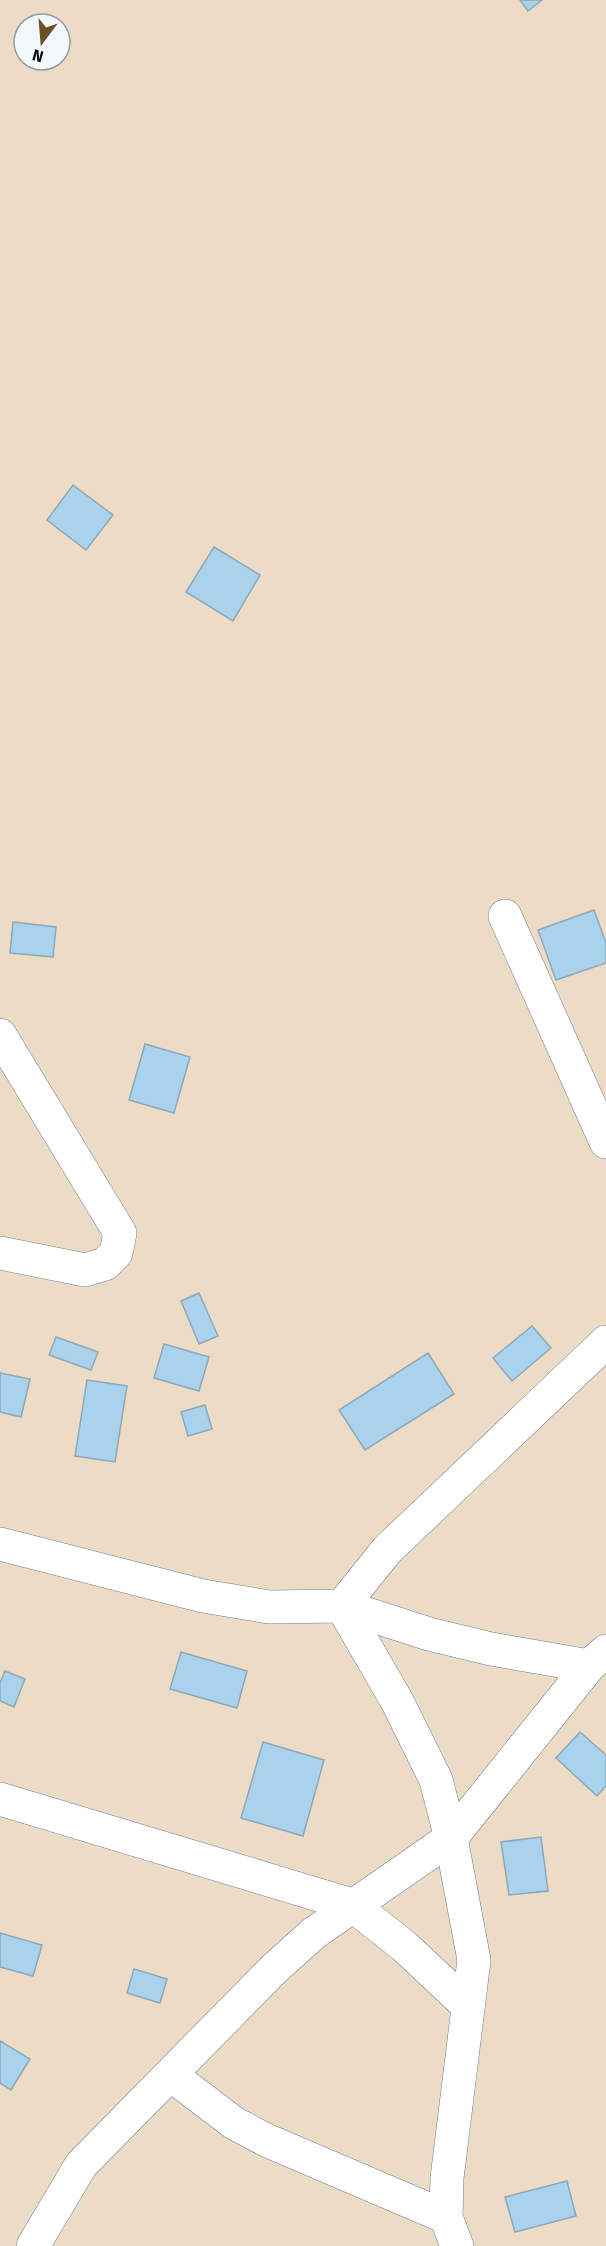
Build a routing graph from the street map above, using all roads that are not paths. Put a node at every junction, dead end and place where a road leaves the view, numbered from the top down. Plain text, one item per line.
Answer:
1 (505, 916) dead end
2 (0, 1035) edge
3 (606, 1142) edge
4 (0, 1254) edge
5 (606, 1342) edge
6 (0, 1544) edge
7 (342, 1606) junction
8 (598, 1659) edge
9 (0, 1799) edge
10 (451, 1838) junction
11 (352, 1905) junction
12 (468, 2007) junction
13 (171, 2075) junction
14 (452, 2232) edge
15 (33, 2246) edge

1 - 3 street
2 - 4 street
5 - 7 street
6 - 7 street
7 - 8 street
7 - 10 street
8 - 10 street
9 - 11 street
10 - 11 street
10 - 12 street
11 - 12 street
11 - 13 street
12 - 14 street
13 - 14 street
13 - 15 street

